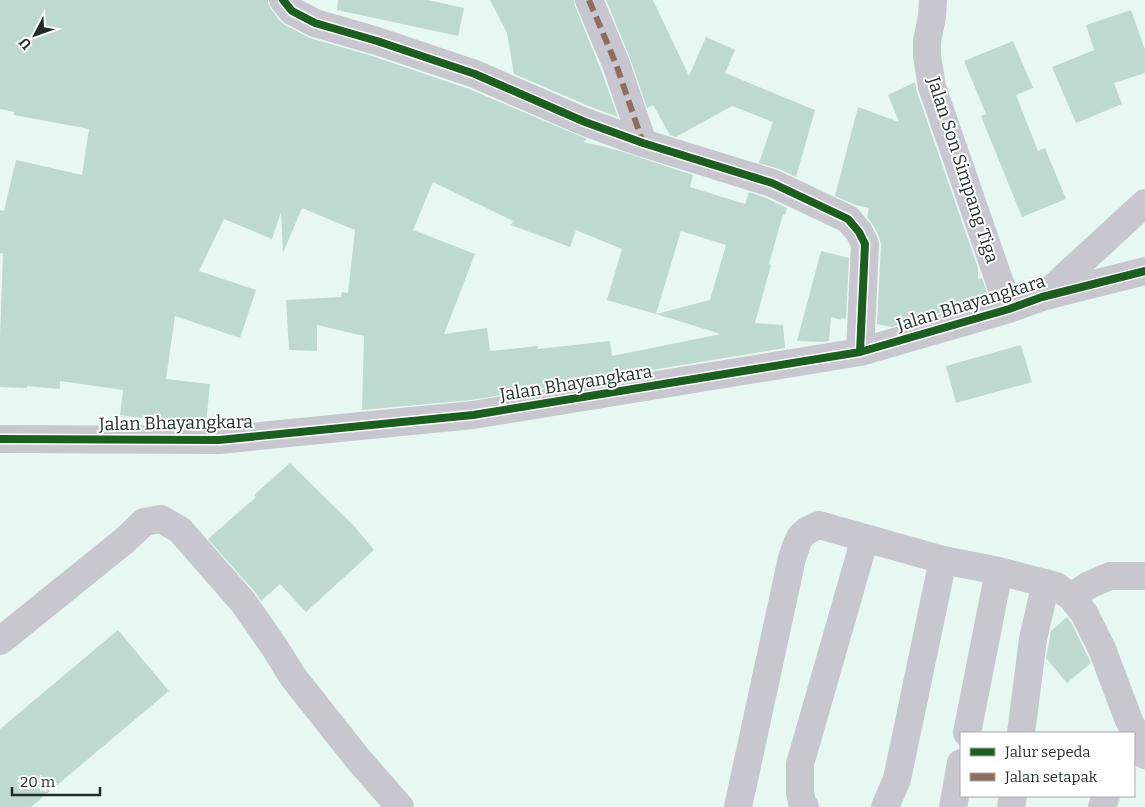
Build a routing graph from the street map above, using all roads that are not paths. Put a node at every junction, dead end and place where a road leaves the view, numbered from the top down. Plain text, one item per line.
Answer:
1 (282, 0) edge
2 (589, 0) edge
3 (932, 0) edge
4 (643, 143) junction
5 (1145, 203) edge
6 (1145, 271) edge
7 (1042, 297) junction
8 (1009, 309) junction
9 (860, 352) junction
10 (0, 439) edge
11 (865, 538) junction
12 (943, 560) junction
13 (999, 571) junction
14 (1145, 576) edge
15 (1046, 583) junction
16 (1071, 597) junction
17 (0, 641) edge
18 (1126, 726) edge
19 (967, 732) edge
20 (1020, 732) edge
21 (1135, 740) edge
22 (1145, 755) edge
23 (960, 768) edge
24 (400, 807) edge
25 (738, 807) edge
26 (805, 807) edge
27 (885, 807) edge
28 (952, 807) edge

1 - 4 street
2 - 4 street
3 - 8 street, Jalan Son Simpang Tiga
4 - 9 street
5 - 7 street
6 - 7 street, Jalan Bhayangkara
7 - 8 street, Jalan Bhayangkara
8 - 9 street, Jalan Bhayangkara
9 - 10 street, Jalan Bhayangkara
11 - 12 street
11 - 25 street
11 - 26 street
12 - 13 street
12 - 27 street
13 - 15 street
13 - 19 street
14 - 16 street
15 - 16 street
15 - 20 street
16 - 18 street
17 - 24 street
21 - 22 street
23 - 28 street

